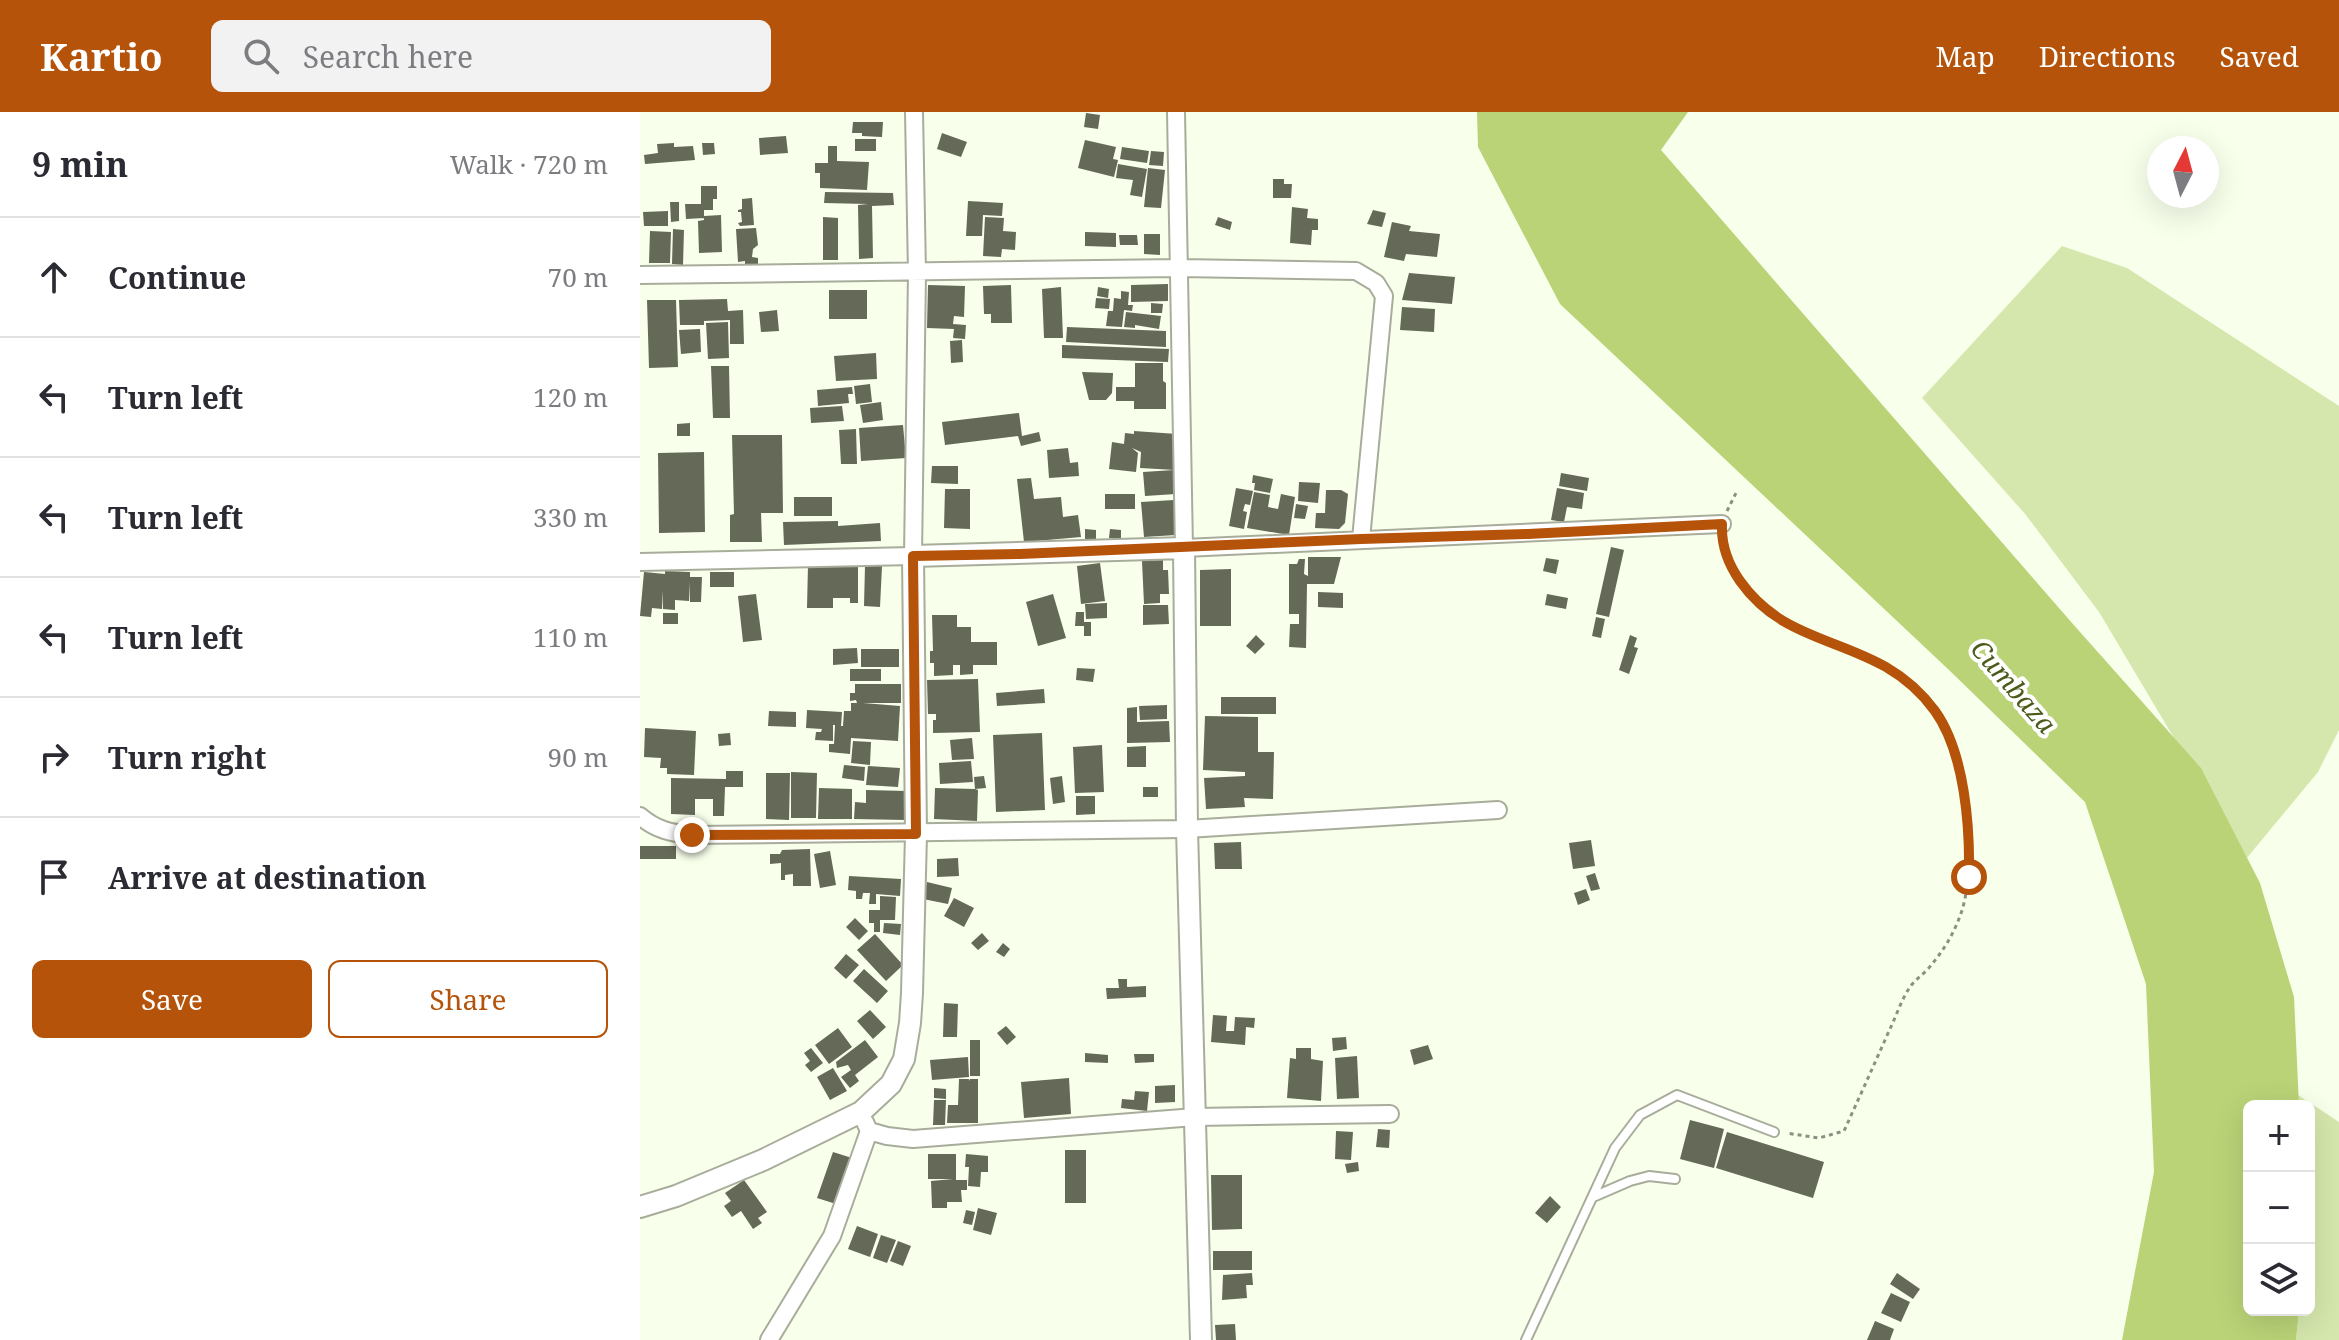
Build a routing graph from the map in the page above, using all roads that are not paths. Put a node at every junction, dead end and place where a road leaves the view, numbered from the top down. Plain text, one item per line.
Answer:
1 (914, 112) edge
2 (1176, 112) edge
3 (1179, 268) junction
4 (917, 273) junction
5 (640, 275) edge
6 (1722, 524) road end
7 (1361, 539) junction
8 (1184, 548) junction
9 (913, 556) junction
10 (640, 562) edge
11 (1498, 810) dead end
12 (640, 816) edge
13 (1187, 829) junction
14 (916, 834) junction
15 (1390, 1114) dead end
16 (1195, 1117) junction
17 (865, 1122) junction
18 (1774, 1132) road end
19 (1675, 1179) dead end
20 (1592, 1197) junction
21 (640, 1207) edge
22 (769, 1340) edge
23 (1201, 1340) edge
24 (1526, 1340) edge

1 - 4 street
2 - 3 street
3 - 4 street
3 - 7 street
3 - 8 street
4 - 5 street
4 - 9 street
6 - 7 street
7 - 8 street
8 - 9 street
8 - 13 street
9 - 10 street
9 - 14 street
11 - 13 street
12 - 14 street
13 - 14 street
13 - 16 street
14 - 17 street
15 - 16 street
16 - 17 street
16 - 23 street
17 - 21 street
17 - 22 street
18 - 20 lane
19 - 20 lane
20 - 24 lane

